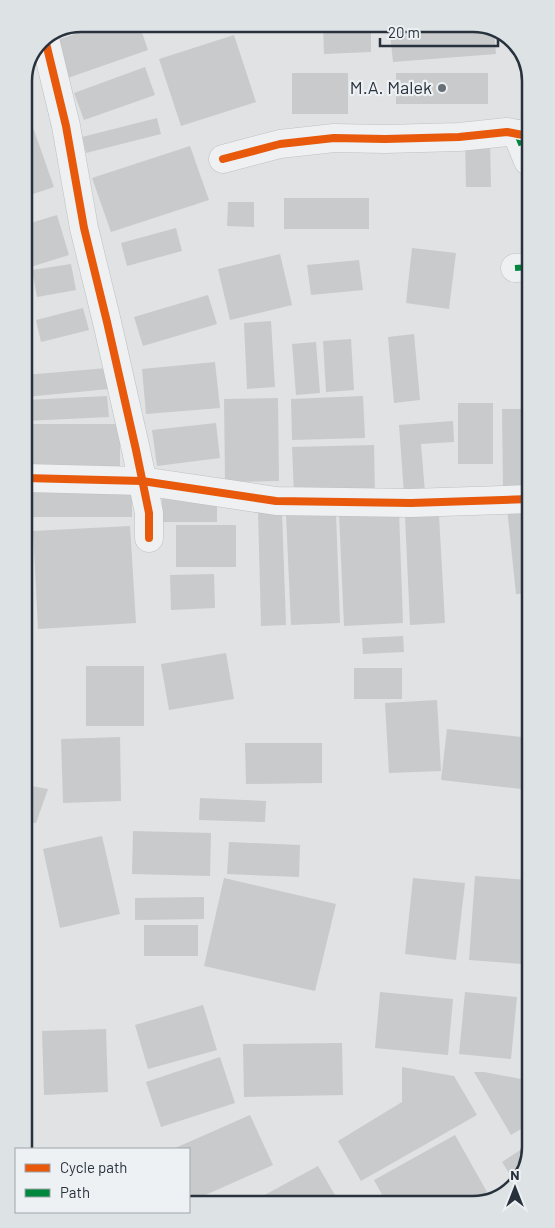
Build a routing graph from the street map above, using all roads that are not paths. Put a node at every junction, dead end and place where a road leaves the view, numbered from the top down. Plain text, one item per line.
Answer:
1 (47, 47) edge
2 (522, 135) edge
3 (223, 159) dead end
4 (33, 478) edge
5 (142, 481) junction
6 (522, 499) edge
7 (150, 538) dead end

1 - 5 street
2 - 3 street
4 - 5 street
5 - 6 street
5 - 7 street

